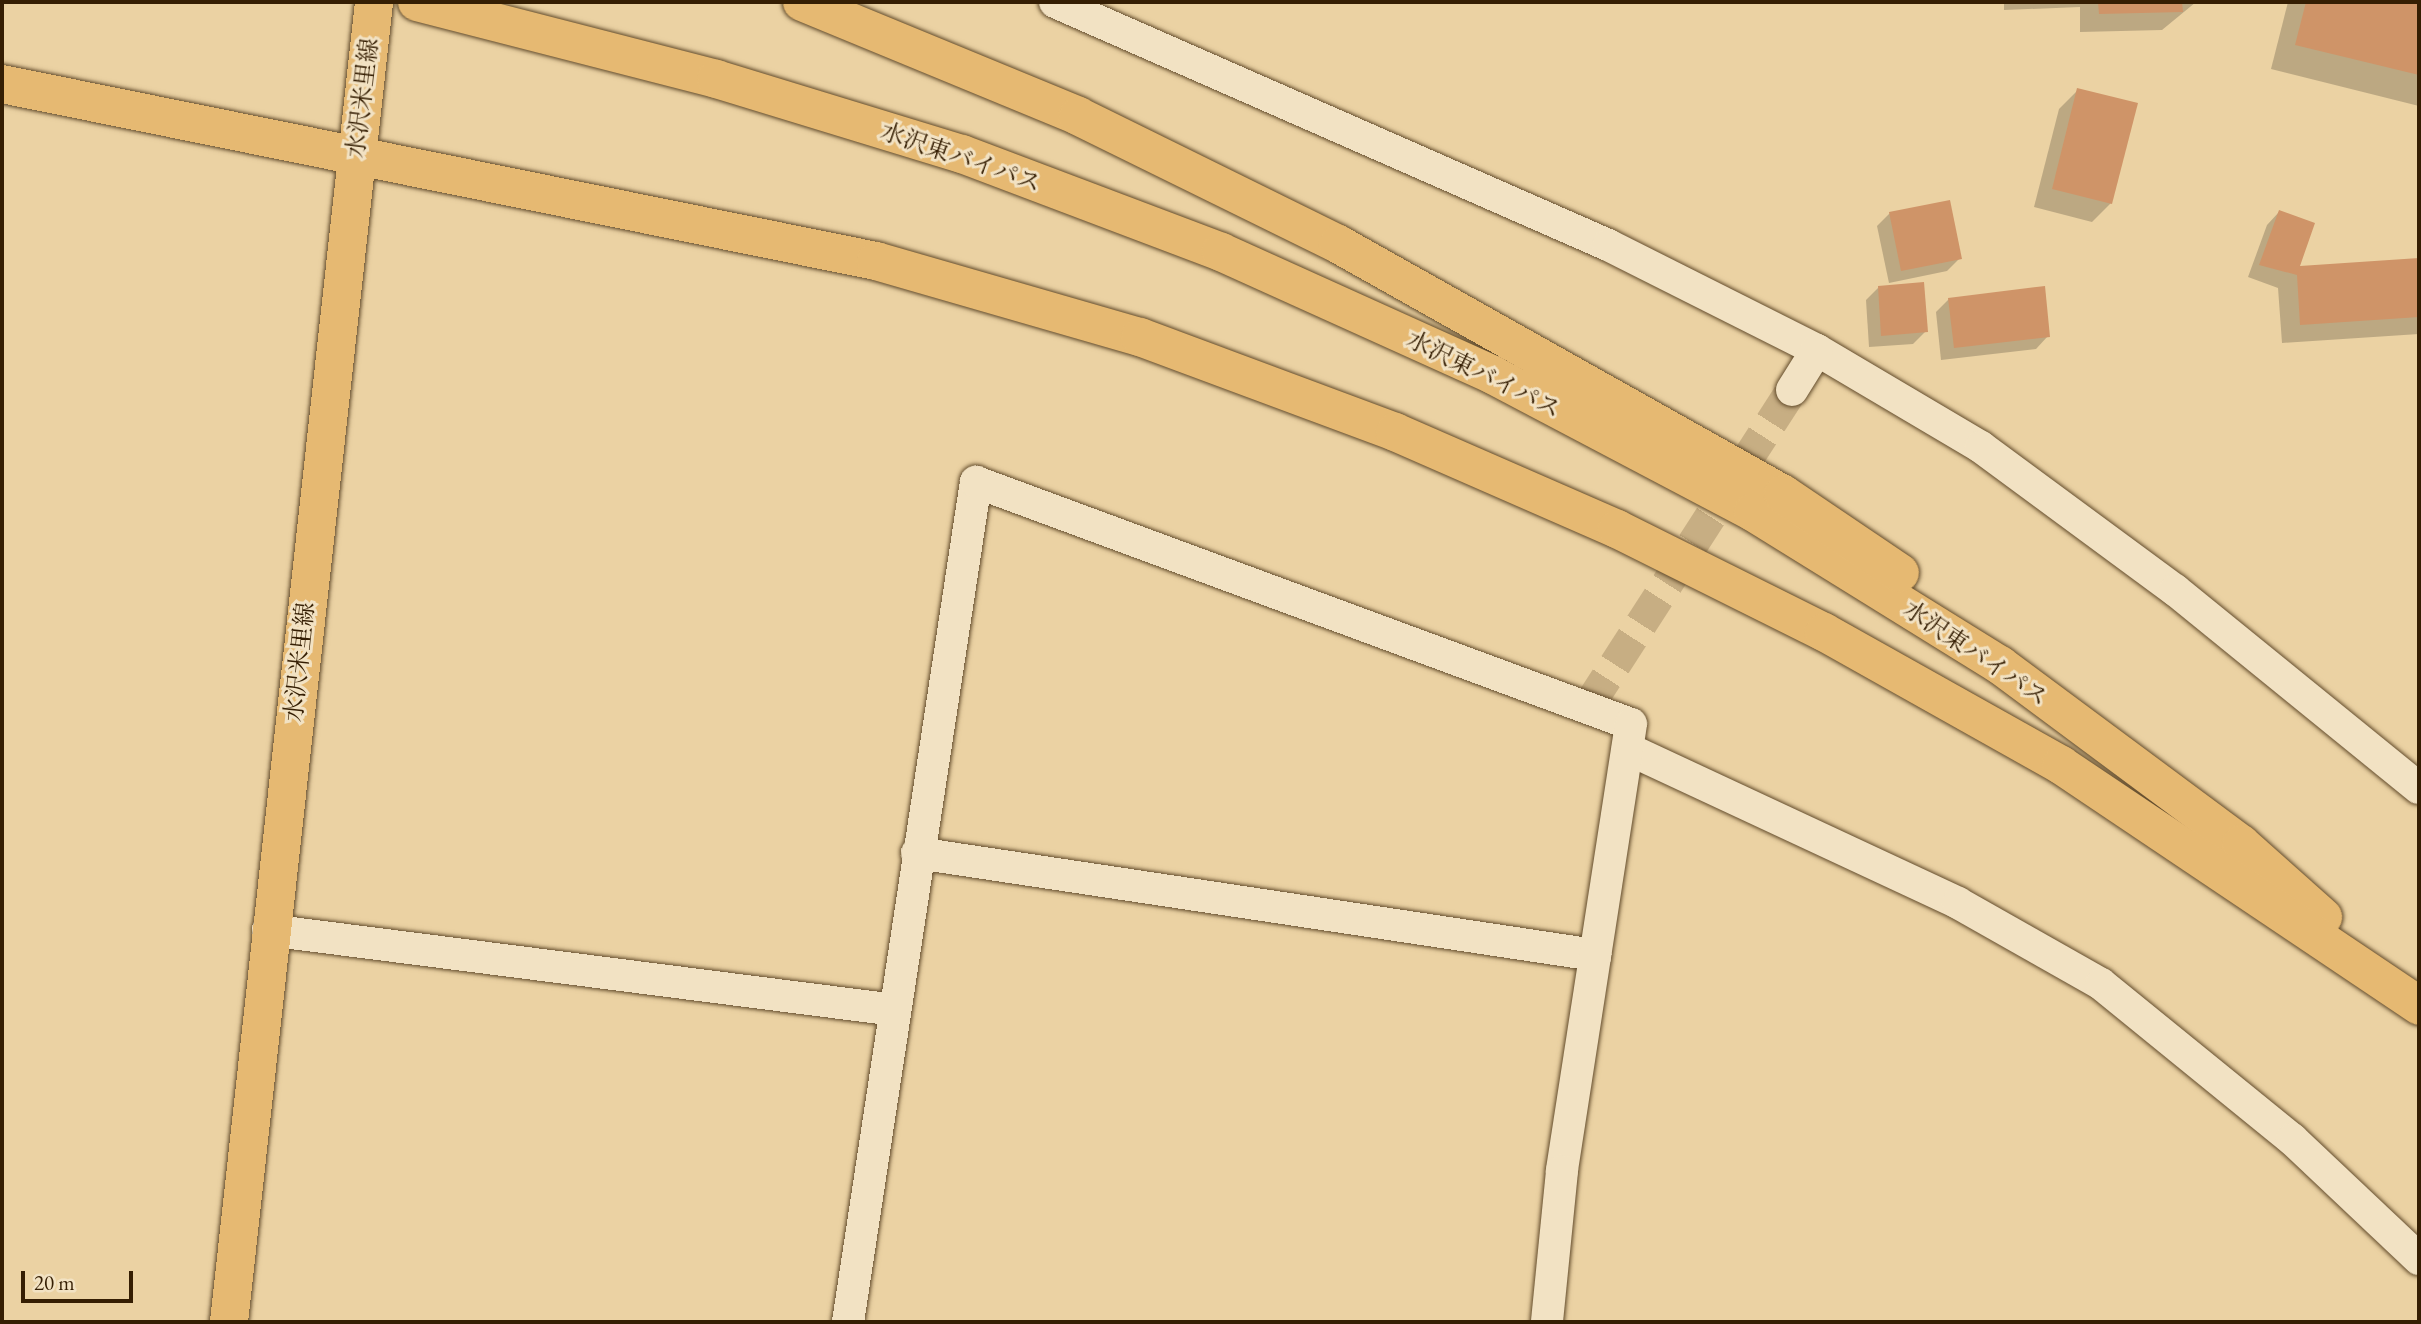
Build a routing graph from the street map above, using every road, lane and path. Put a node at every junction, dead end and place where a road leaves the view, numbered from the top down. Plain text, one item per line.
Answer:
1 (374, 2) edge
2 (416, 2) edge
3 (802, 2) edge
4 (1055, 2) edge
5 (2, 84) edge
6 (356, 156) junction
7 (1817, 350) junction
8 (1792, 390) tunnel mouth
9 (1628, 749) junction
10 (2419, 788) edge
11 (2241, 844) junction
12 (917, 853) junction
13 (268, 930) junction
14 (1595, 955) junction
15 (2419, 1005) edge
16 (895, 1010) junction
17 (2419, 1259) edge
18 (229, 1322) edge
19 (848, 1322) edge
20 (1547, 1322) edge

1 - 6 main road, 水沢米里線
2 - 11 main road, 水沢東バイパス
3 - 11 main road
4 - 7 street
5 - 6 main road
6 - 13 main road, 水沢米里線
6 - 15 main road
7 - 8 street
7 - 10 street
9 - 12 street
9 - 14 street
9 - 17 street
11 - 15 main road, 水沢東バイパス
12 - 14 street
12 - 16 street
13 - 16 street
13 - 18 main road, 水沢米里線
14 - 20 street
16 - 19 street

